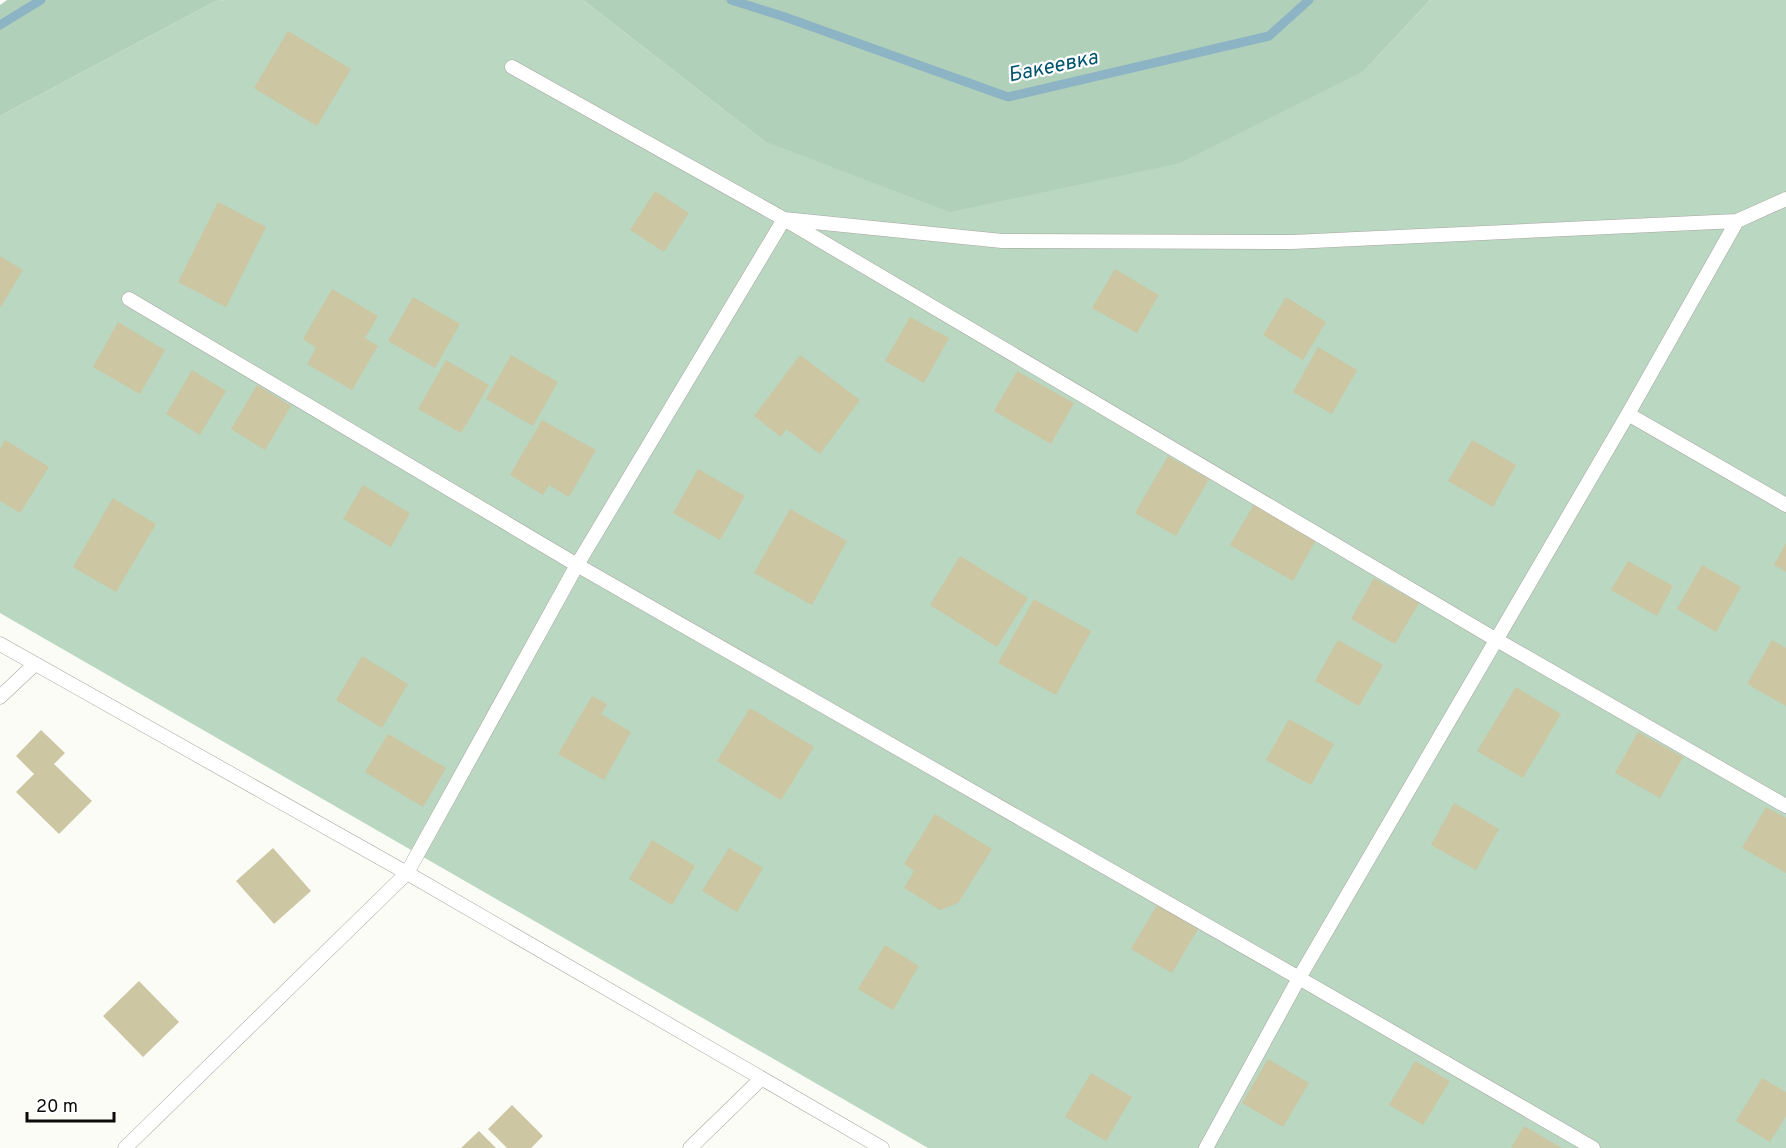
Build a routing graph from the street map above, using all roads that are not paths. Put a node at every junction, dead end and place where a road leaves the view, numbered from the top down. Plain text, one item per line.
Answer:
1 (512, 67) dead end
2 (1786, 199) edge
3 (784, 219) junction
4 (1737, 221) junction
5 (129, 299) dead end
6 (1628, 414) junction
7 (1786, 505) edge
8 (577, 565) junction
9 (1496, 639) junction
10 (0, 644) edge
11 (35, 663) junction
12 (0, 697) edge
13 (1786, 806) edge
14 (407, 873) junction
15 (1299, 978) junction
16 (760, 1079) junction
17 (125, 1148) edge
18 (690, 1148) edge
19 (882, 1148) edge
20 (1206, 1148) edge
21 (1593, 1148) edge

1 - 3 lane
2 - 4 lane
3 - 4 lane
3 - 8 lane
3 - 9 lane
4 - 6 lane
5 - 8 lane
6 - 7 lane
6 - 9 lane
8 - 14 lane
8 - 15 lane
9 - 13 lane
9 - 15 lane
10 - 11 lane
11 - 12 lane
11 - 14 lane
14 - 16 lane
14 - 17 lane
15 - 20 lane
15 - 21 lane
16 - 18 lane
16 - 19 lane

